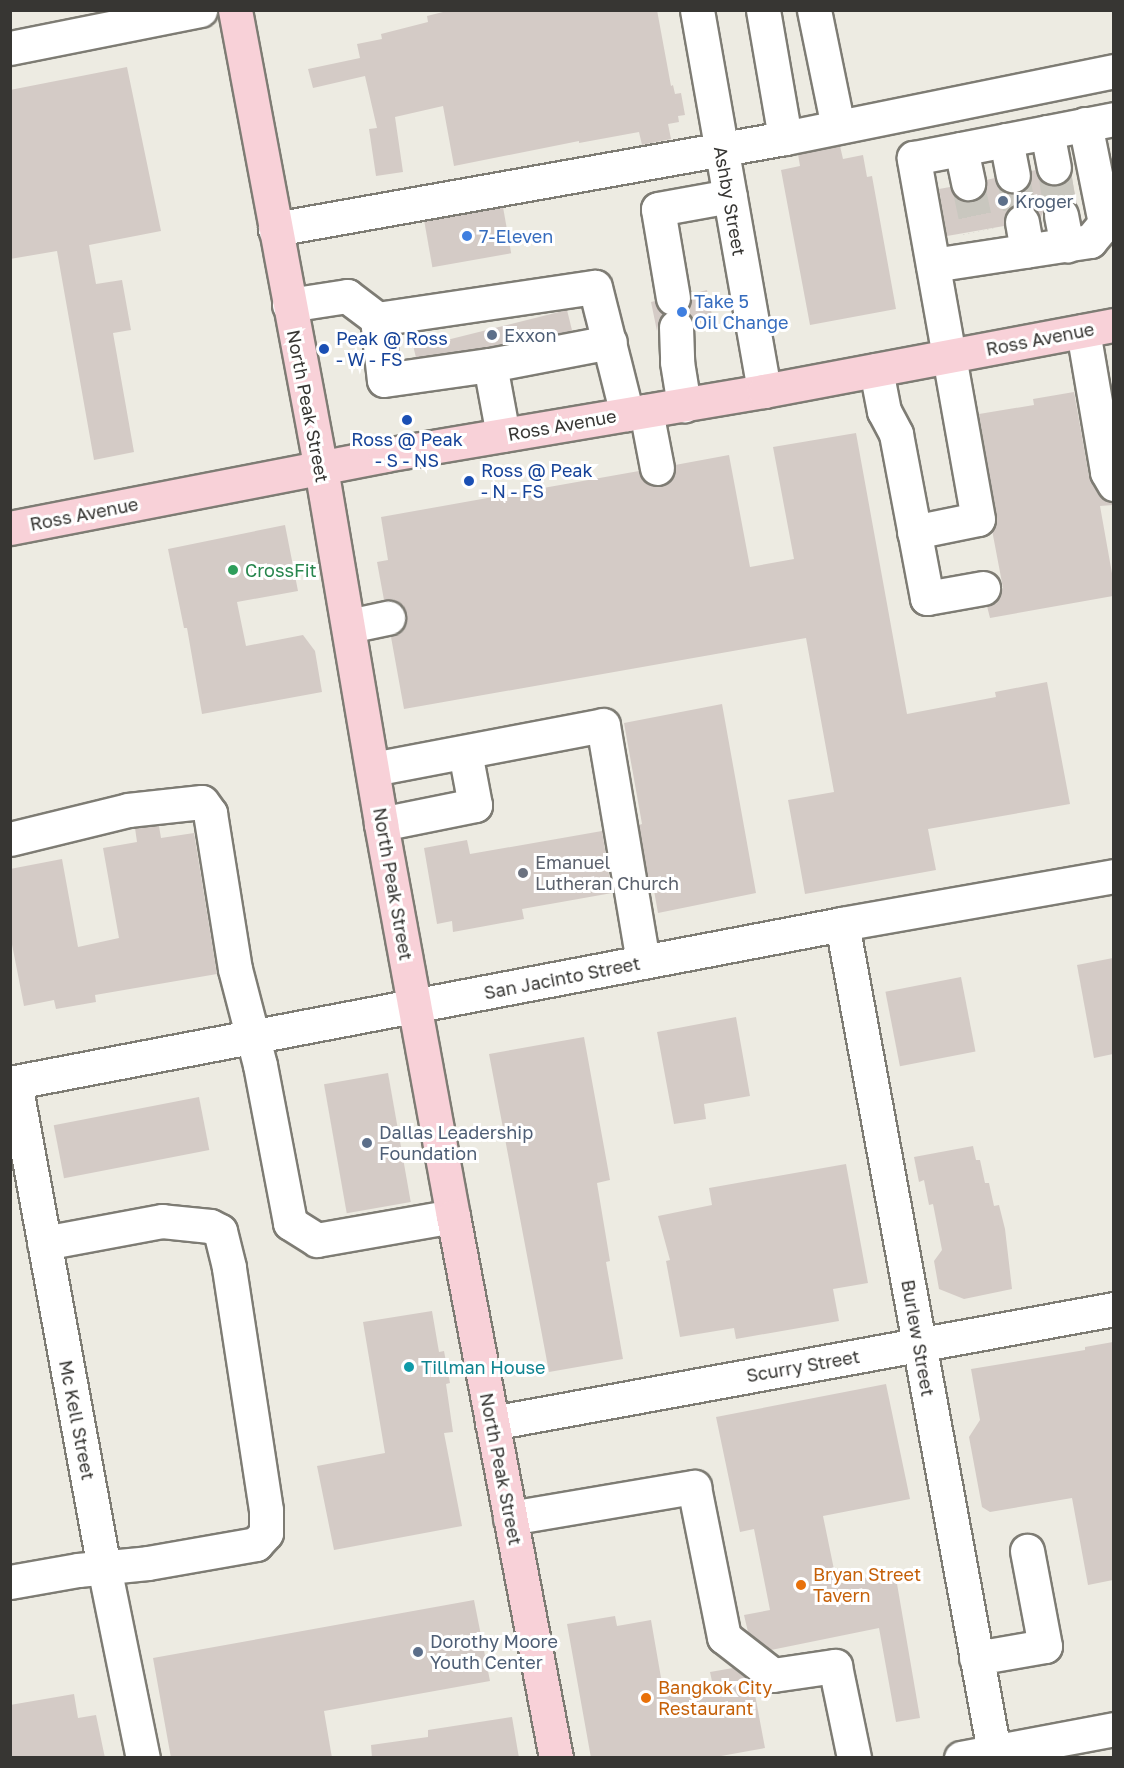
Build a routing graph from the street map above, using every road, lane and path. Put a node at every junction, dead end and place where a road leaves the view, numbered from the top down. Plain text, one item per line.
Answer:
1 (200, 10) edge
2 (235, 10) edge
3 (697, 10) edge
4 (763, 10) edge
5 (814, 10) edge
6 (10, 48) edge
7 (1113, 71) edge
8 (1099, 121) edge
9 (838, 127) junction
10 (1047, 132) junction
11 (785, 138) junction
12 (1006, 140) junction
13 (721, 149) junction
14 (961, 149) junction
15 (1054, 167) tunnel mouth
16 (1012, 175) tunnel mouth
17 (968, 183) tunnel mouth
18 (730, 196) junction
19 (275, 229) junction
20 (933, 265) junction
21 (289, 305) junction
22 (377, 320) junction
23 (1098, 328) edge
24 (610, 342) junction
25 (948, 356) junction
26 (490, 365) junction
27 (876, 370) junction
28 (764, 391) junction
29 (684, 405) junction
30 (637, 412) junction
31 (503, 435) junction
32 (321, 468) junction
33 (657, 468) dead end
34 (1113, 484) edge
35 (10, 528) edge
36 (915, 532) junction
37 (983, 588) dead end
38 (388, 618) dead end
39 (349, 626) junction
40 (465, 752) junction
41 (374, 769) junction
42 (381, 824) junction
43 (10, 839) edge
44 (1113, 876) edge
45 (842, 924) junction
46 (643, 962) junction
47 (416, 1006) junction
48 (254, 1036) junction
49 (13, 1083) edge
50 (453, 1215) junction
51 (44, 1243) junction
52 (1113, 1309) edge
53 (919, 1345) junction
54 (492, 1423) junction
55 (510, 1518) junction
56 (1027, 1551) dead end
57 (104, 1567) junction
58 (10, 1582) edge
59 (976, 1658) junction
60 (1113, 1729) edge
61 (994, 1751) junction
62 (142, 1758) edge
63 (556, 1758) edge
64 (854, 1758) edge
65 (961, 1758) edge

1 - 6 street
2 - 19 main road, North Peak Street
3 - 13 street, Ashby Street
4 - 11 street
5 - 9 street
7 - 9 street
8 - 10 street
8 - 20 street
9 - 11 street
10 - 12 street
10 - 15 street
11 - 13 street
12 - 14 street
12 - 16 street
13 - 18 street, Ashby Street
13 - 19 street
14 - 17 street
14 - 20 street
18 - 28 street, Ashby Street
18 - 29 street
19 - 21 main road, North Peak Street
20 - 25 street
21 - 22 street
21 - 32 main road, North Peak Street
22 - 24 street
22 - 26 street
23 - 25 main road, Ross Avenue
23 - 34 street
24 - 26 street
24 - 30 street
25 - 27 main road, Ross Avenue
25 - 36 street
26 - 31 street
27 - 28 main road, Ross Avenue
27 - 36 street
28 - 29 main road, Ross Avenue
29 - 30 main road, Ross Avenue
30 - 31 main road, Ross Avenue
30 - 33 street
31 - 32 main road, Ross Avenue
32 - 35 main road, Ross Avenue
32 - 39 main road, North Peak Street
36 - 37 street
38 - 39 street
39 - 41 main road, North Peak Street
40 - 41 street
40 - 42 street
40 - 46 street
41 - 42 main road, North Peak Street
42 - 47 main road, North Peak Street
43 - 48 street
44 - 45 street, San Jacinto Street
45 - 46 street, San Jacinto Street
45 - 53 street, Burlew Street
46 - 47 street, San Jacinto Street
47 - 48 street, San Jacinto Street
47 - 50 main road, North Peak Street
48 - 49 street, San Jacinto Street
48 - 50 street
49 - 51 street, Mc Kell Street
50 - 54 main road, North Peak Street
51 - 57 street, Mc Kell Street
51 - 57 street
52 - 53 street, Scurry Street
53 - 54 street, Scurry Street
53 - 59 street, Burlew Street
54 - 55 main road, North Peak Street
55 - 63 main road, North Peak Street
55 - 64 street
56 - 59 street
57 - 58 street
57 - 62 street, Mc Kell Street
59 - 61 street, Burlew Street
60 - 61 street
61 - 65 street

